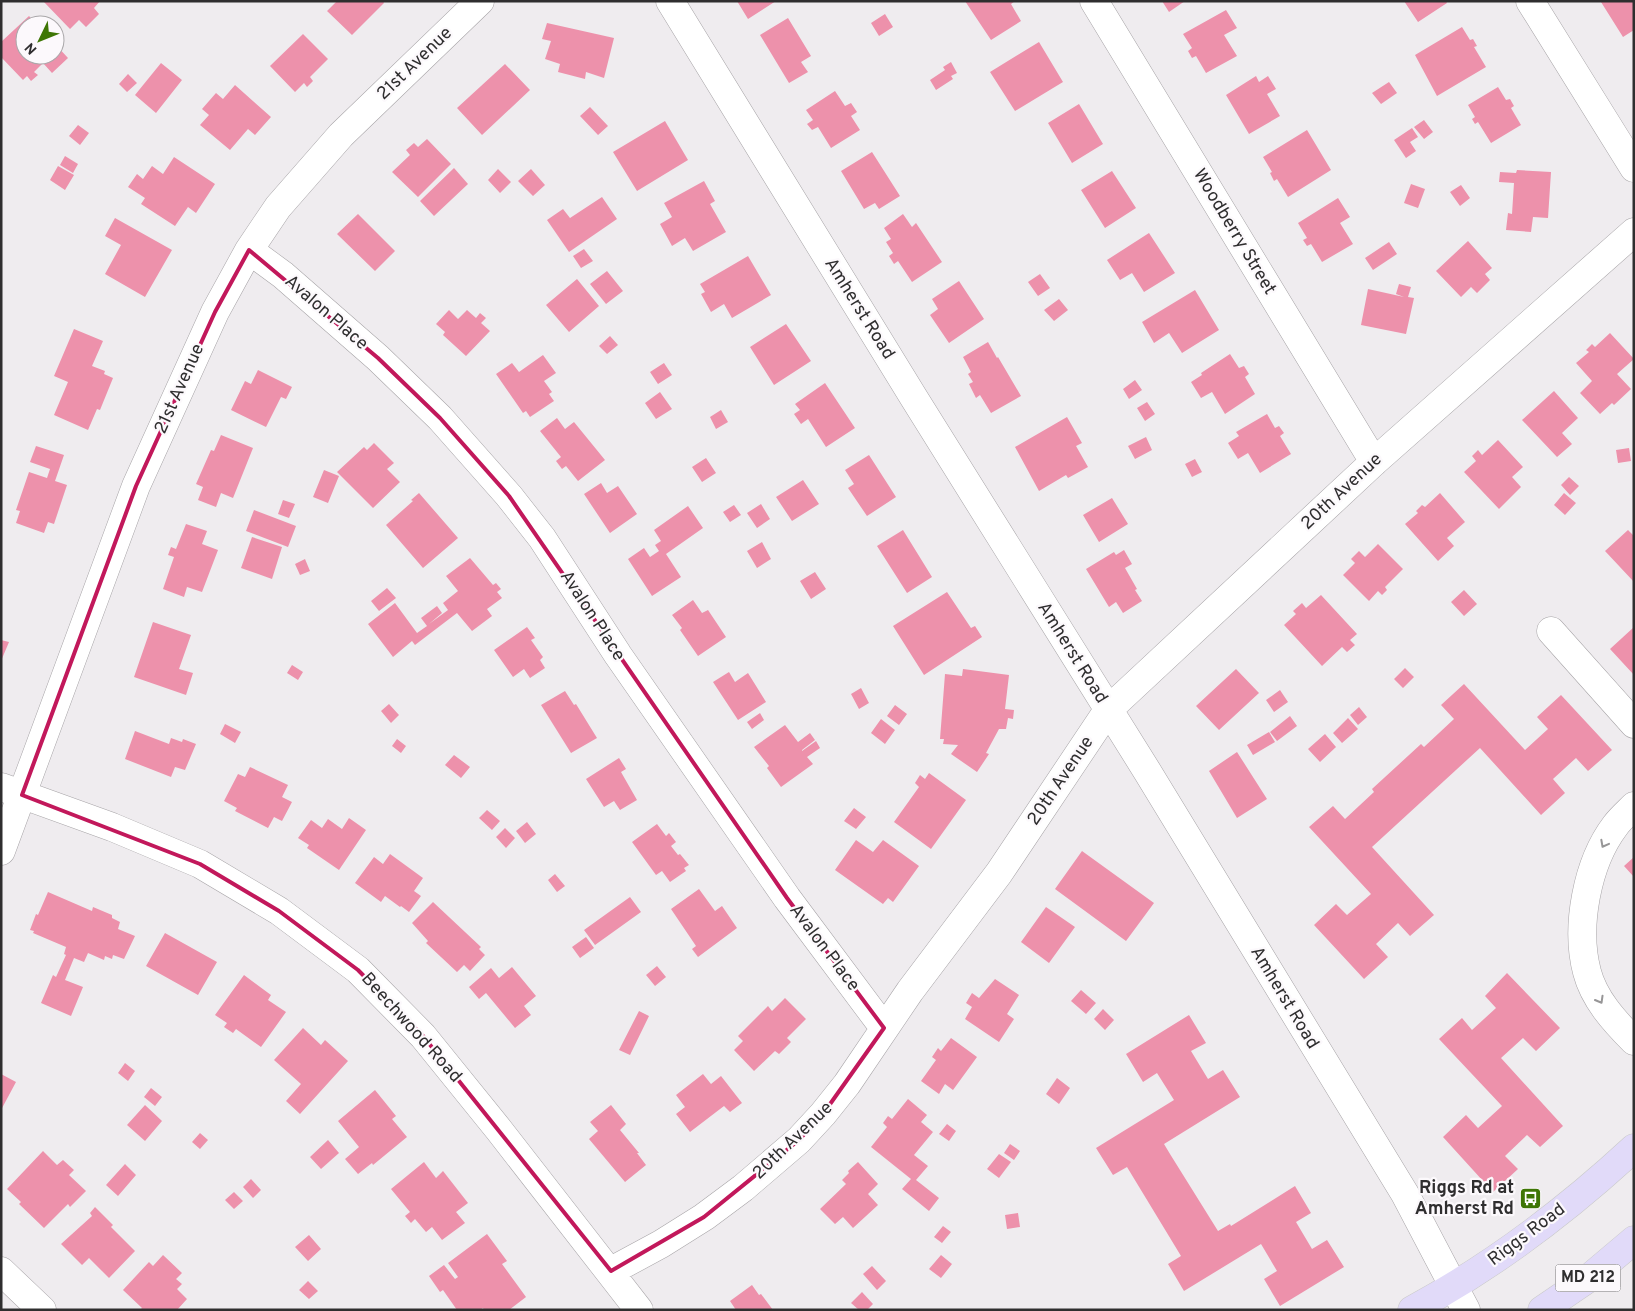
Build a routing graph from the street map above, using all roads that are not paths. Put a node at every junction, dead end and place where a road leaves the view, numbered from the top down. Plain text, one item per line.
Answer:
1 (480, 1) edge
2 (670, 1) edge
3 (1094, 1) edge
4 (1530, 1) edge
5 (1634, 168) edge
6 (1634, 232) edge
7 (249, 250) junction
8 (1374, 462) junction
9 (1550, 632) dead end
10 (1108, 710) junction
11 (1634, 724) edge
12 (12, 791) edge
13 (1634, 806) edge
14 (1, 850) edge
15 (884, 1028) junction
16 (1634, 1040) edge
17 (1634, 1148) edge
18 (1634, 1240) edge
19 (1, 1271) edge
20 (611, 1271) junction
21 (1460, 1299) edge
22 (42, 1310) edge
23 (639, 1310) edge
24 (1412, 1310) edge
25 (1542, 1310) edge

1 - 7 street, 21st Avenue
2 - 10 street, Amherst Road
3 - 8 street, Woodberry Street
4 - 5 street
6 - 8 street, 20th Avenue
7 - 12 street, 21st Avenue
7 - 15 street, Avalon Place
8 - 10 street, 20th Avenue
9 - 11 street
10 - 15 street, 20th Avenue
10 - 21 street, Amherst Road
12 - 14 street, 21st Avenue
12 - 20 street, Beechwood Road
13 -> 16 street
15 - 20 street, 20th Avenue
17 - 21 main road, Riggs Road
18 - 25 main road, MD 212
19 - 22 street
20 - 23 street, Beechwood Road
21 - 24 main road, Riggs Road

